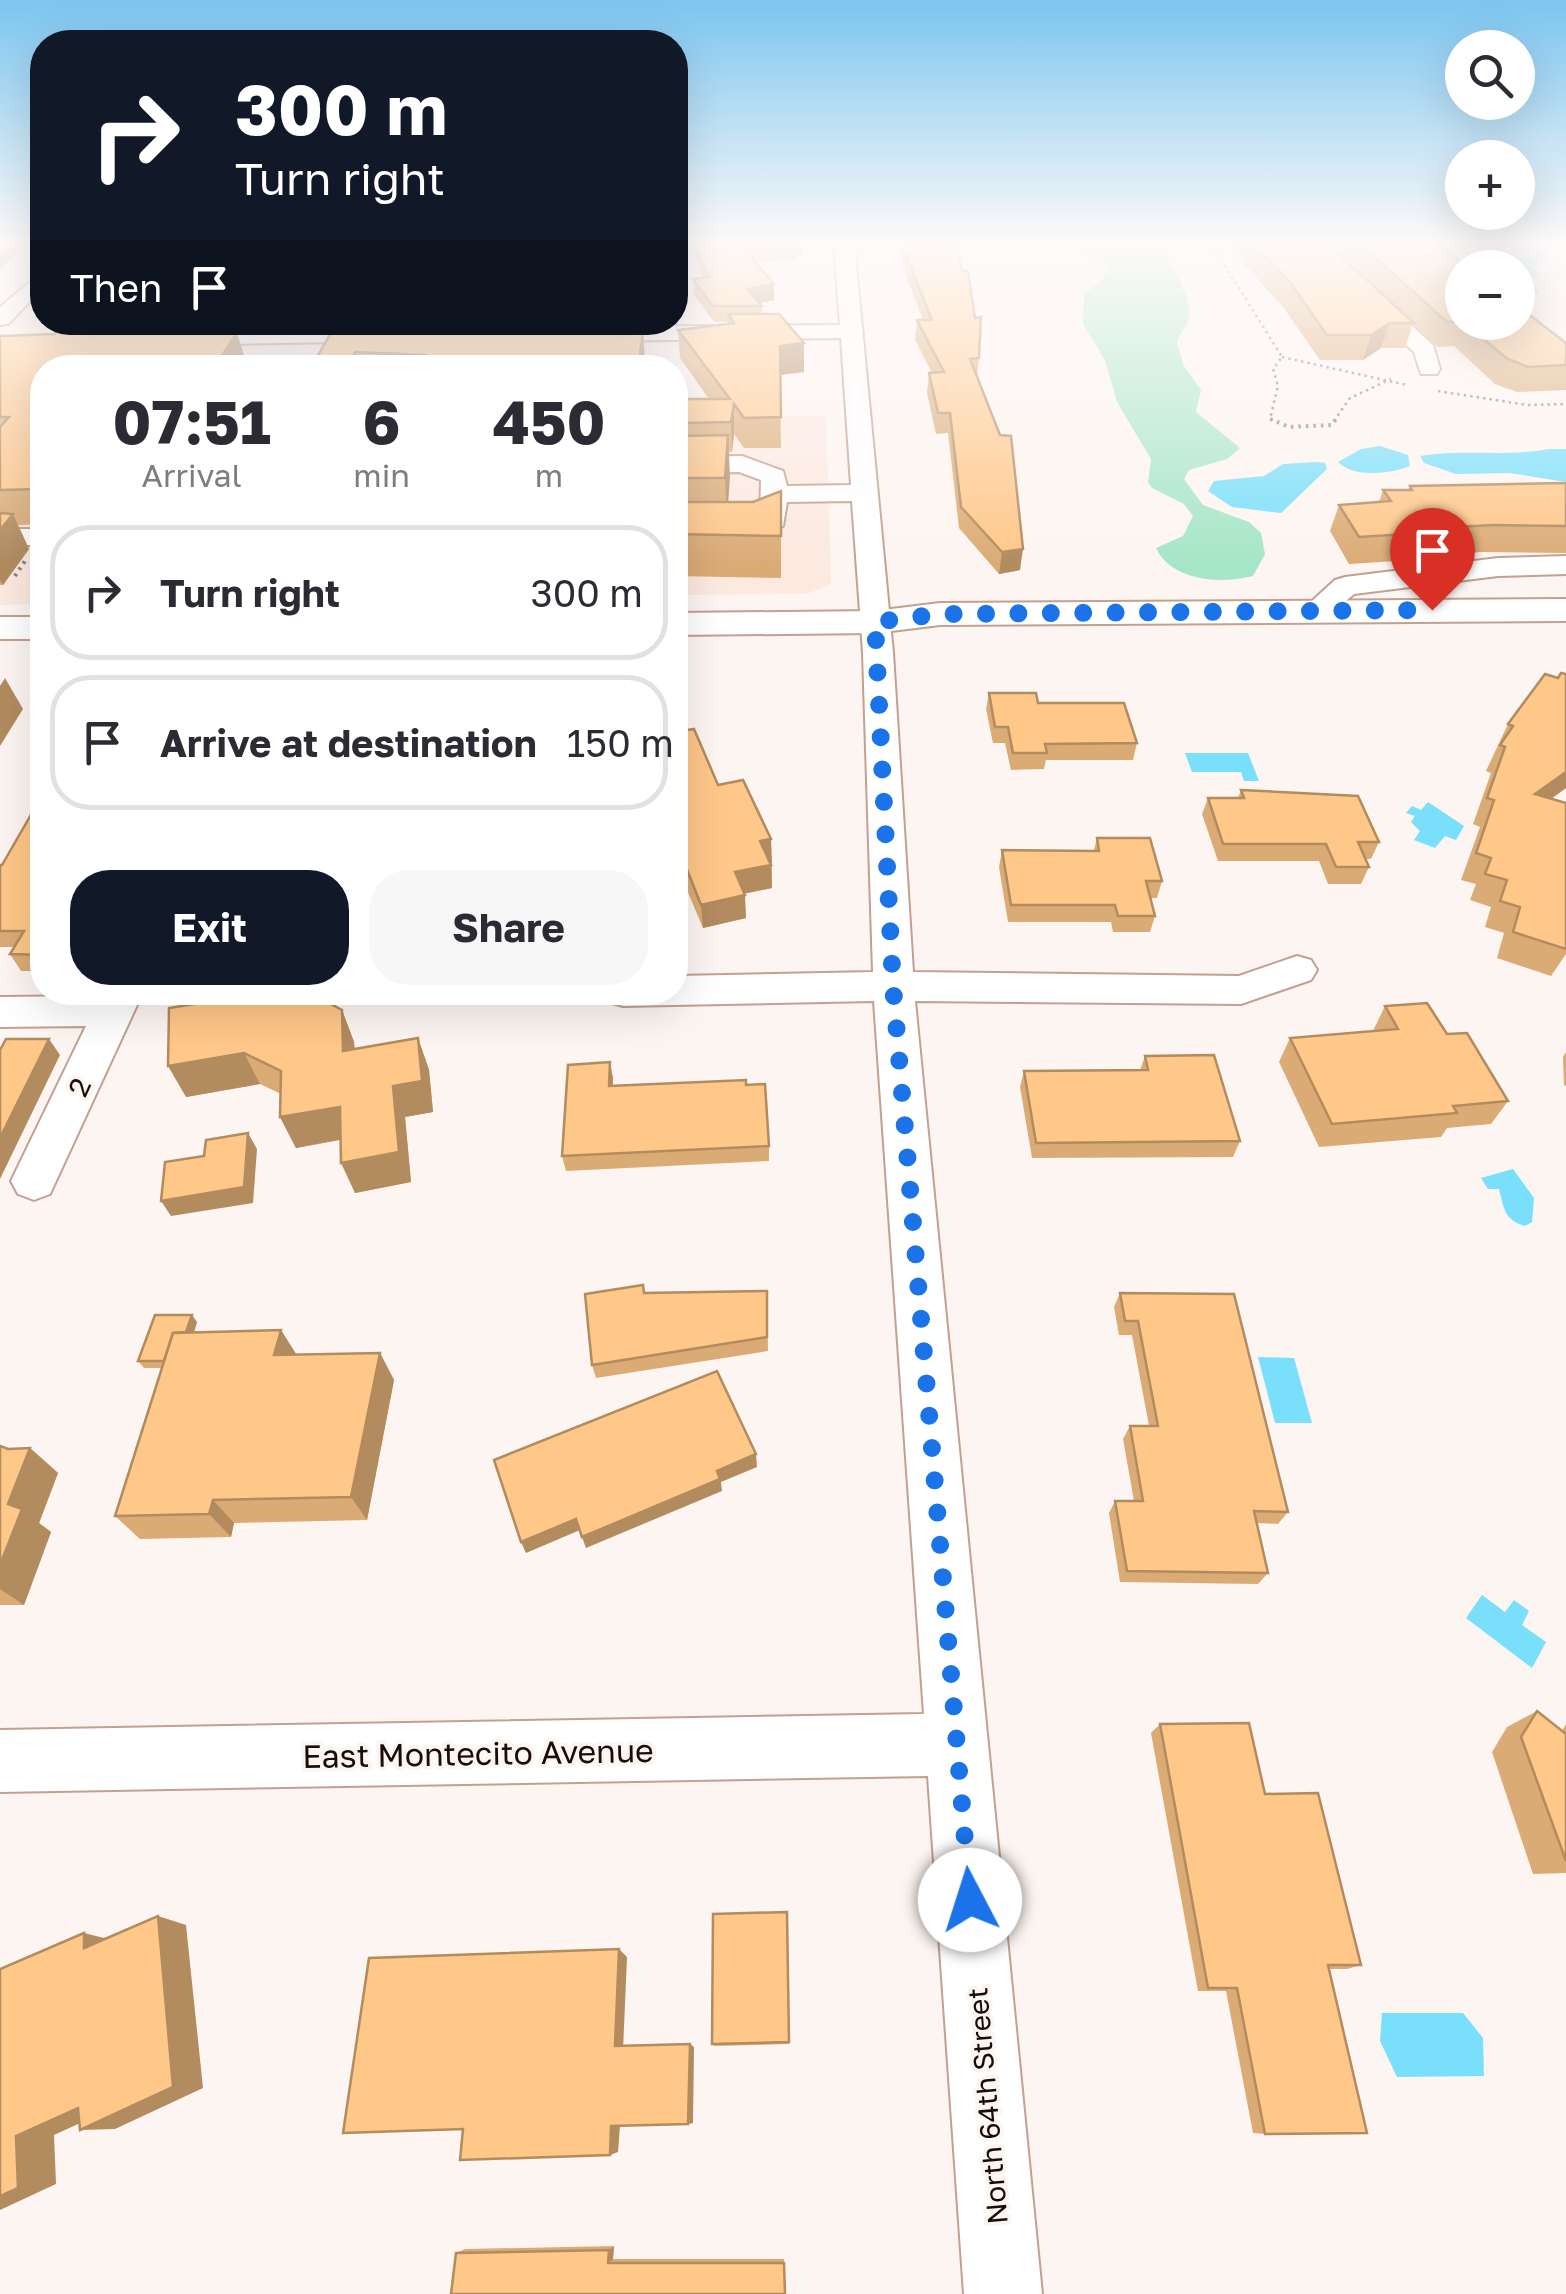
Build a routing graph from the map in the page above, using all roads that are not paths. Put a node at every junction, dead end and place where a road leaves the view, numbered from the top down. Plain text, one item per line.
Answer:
1 (852, 350) edge
2 (1425, 350) edge
3 (1429, 369) dead end
4 (688, 465) edge
5 (864, 493) junction
6 (775, 494) junction
7 (688, 532) edge
8 (30, 536) edge
9 (0, 537) edge
10 (1561, 592) edge
11 (875, 622) junction
12 (1321, 623) junction
13 (688, 624) edge
14 (0, 628) edge
15 (30, 628) edge
16 (1298, 970) dead end
17 (893, 986) junction
18 (688, 991) edge
19 (83, 1005) edge
20 (118, 1005) edge
21 (0, 1012) edge
22 (34, 1181) dead end
23 (956, 1744) junction
24 (0, 1761) edge
25 (1003, 2294) edge

1 - 5 street, North 64th Street
2 - 3 street
4 - 6 street
5 - 6 street
5 - 11 street, North 64th Street
6 - 7 street
8 - 9 street
10 - 12 main road
10 - 12 street
11 - 12 main road
11 - 13 main road
11 - 17 street, North 64th Street
14 - 15 main road
16 - 17 street
17 - 18 street
17 - 23 street, North 64th Street
19 - 21 street
20 - 22 street, 2
23 - 24 street, East Montecito Avenue
23 - 25 street, North 64th Street

